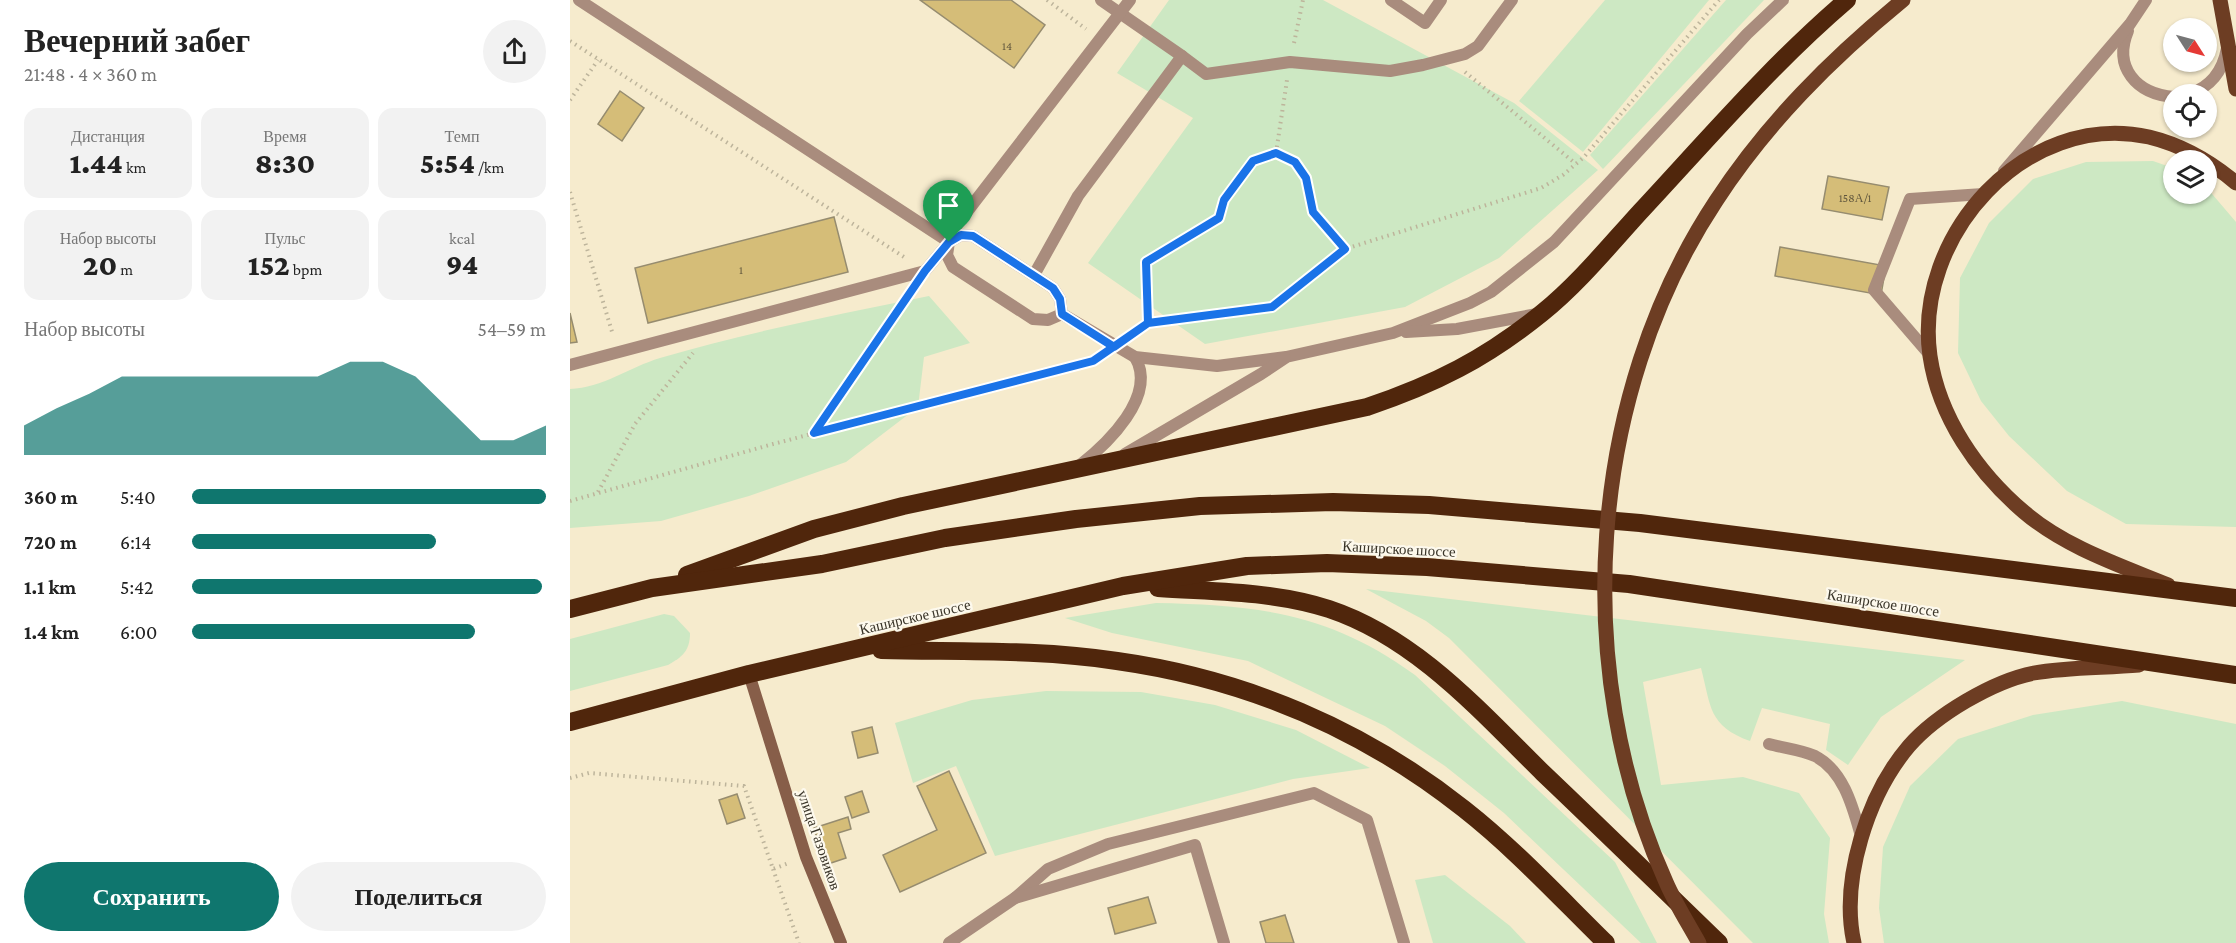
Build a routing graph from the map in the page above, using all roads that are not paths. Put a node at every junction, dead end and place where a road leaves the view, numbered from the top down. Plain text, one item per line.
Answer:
1 (579, 0) edge
2 (1101, 0) edge
3 (1130, 0) edge
4 (1391, 0) edge
5 (1441, 0) edge
6 (1512, 0) edge
7 (1783, 0) edge
8 (1847, 0) edge
9 (1903, 0) edge
10 (2146, 0) edge
11 (2220, 0) edge
12 (1120, 14) junction
13 (2135, 15) junction
14 (2227, 40) junction
15 (1182, 56) junction
16 (2207, 84) edge
17 (2236, 89) edge
18 (2163, 94) edge
19 (2236, 183) edge
20 (1983, 194) junction
21 (947, 241) junction
22 (1034, 275) junction
23 (1543, 312) junction
24 (1062, 314) junction
25 (1393, 333) junction
26 (1930, 355) junction
27 (1135, 357) junction
28 (1286, 357) junction
29 (570, 365) edge
30 (1114, 460) junction
31 (1076, 468) junction
32 (1123, 586) junction
33 (652, 588) junction
34 (2177, 589) junction
35 (2236, 598) edge
36 (570, 609) edge
37 (856, 649) junction
38 (2157, 663) junction
39 (749, 674) junction
40 (2236, 675) edge
41 (570, 722) edge
42 (1768, 744) dead end
43 (1862, 836) junction
44 (1015, 898) junction
45 (841, 943) edge
46 (950, 943) edge
47 (1224, 943) edge
48 (1404, 943) edge
49 (1606, 943) edge
50 (1699, 943) edge
51 (1719, 943) edge
52 (1854, 943) edge

1 - 21 street
2 - 12 street
3 - 12 street
4 - 5 street
6 - 15 street
7 - 25 street
8 - 23 highway
9 - 50 main road, bridge
10 - 13 street
11 - 14 main road
12 - 15 street
12 - 21 street
13 - 18 street
13 - 20 street
14 - 16 street
14 - 17 main road
15 - 22 street
19 - 20 main road
20 - 26 main road
20 - 26 street
21 - 22 street
21 - 24 street
21 - 29 street
22 - 24 street
23 - 25 street
23 - 30 highway
24 - 27 street
25 - 28 street
26 - 34 main road
27 - 28 street
27 - 31 street
28 - 30 street
30 - 31 highway
31 - 33 highway
32 - 37 highway, Каширское шоссе
32 - 38 highway, Каширское шоссе
32 - 51 highway
33 - 34 highway
33 - 36 highway
34 - 35 highway
37 - 39 highway, Каширское шоссе
37 - 49 highway
38 - 40 highway, Каширское шоссе
38 - 43 main road
39 - 41 highway, Каширское шоссе
39 - 45 street, улица Газовиков
42 - 43 street
43 - 52 main road
44 - 46 street
44 - 47 street
44 - 48 street

